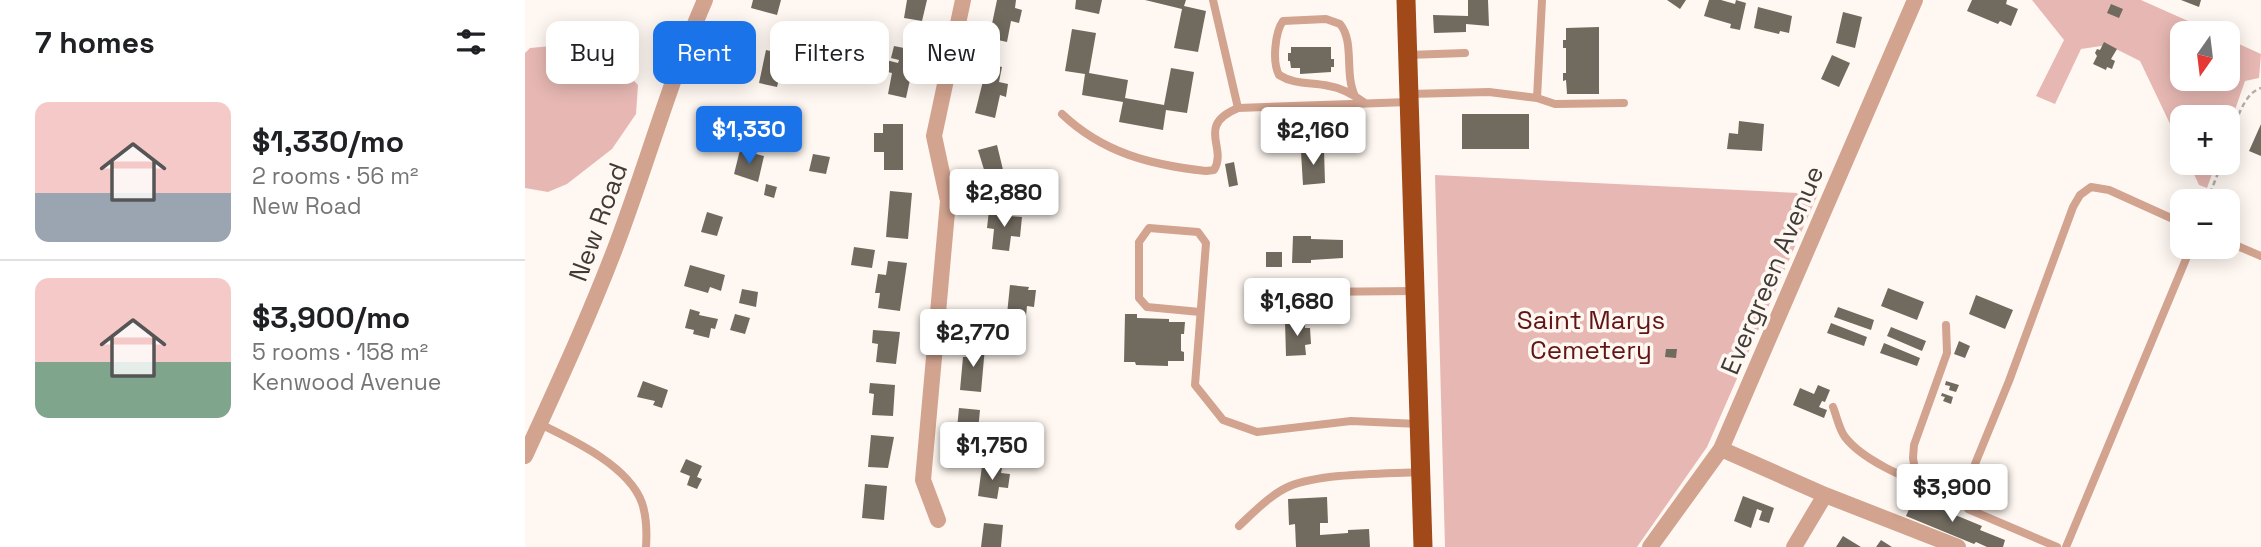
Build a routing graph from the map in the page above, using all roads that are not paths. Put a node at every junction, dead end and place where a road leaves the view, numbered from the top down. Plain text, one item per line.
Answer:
1 (705, 0) edge
2 (963, 0) edge
3 (1213, 0) edge
4 (1406, 0) edge
5 (1542, 0) edge
6 (1914, 0) edge
7 (1465, 53) dead end
8 (1408, 55) junction
9 (1355, 96) junction
10 (1409, 98) junction
11 (1537, 98) junction
12 (1365, 103) junction
13 (1624, 103) dead end
14 (1238, 108) junction
15 (1062, 114) dead end
16 (2170, 218) edge
17 (2240, 247) edge
18 (2261, 256) edge
19 (2186, 259) edge
20 (1415, 291) junction
21 (1305, 292) dead end
22 (1200, 312) junction
23 (1946, 325) dead end
24 (1833, 407) dead end
25 (540, 424) junction
26 (1419, 424) junction
27 (1721, 449) junction
28 (525, 456) edge
29 (1420, 472) junction
30 (1917, 481) junction
31 (1825, 495) junction
32 (1964, 502) junction
33 (938, 520) dead end
34 (1239, 526) dead end
35 (646, 547) edge
36 (1423, 547) edge
37 (1650, 547) edge
38 (1794, 547) edge
39 (1958, 547) edge
40 (2057, 547) edge
41 (2066, 547) edge

1 - 25 street, New Road
2 - 33 street
3 - 14 lane
4 - 8 highway
5 - 11 lane
6 - 27 street, Evergreen Avenue
7 - 8 lane
8 - 10 highway
9 - 9 lane
9 - 12 lane
10 - 11 lane
10 - 12 lane
10 - 20 highway
11 - 13 lane
12 - 14 lane
14 - 15 lane
16 - 32 lane
17 - 18 lane
19 - 41 lane
20 - 21 lane
20 - 26 highway
22 - 22 lane
22 - 26 lane
23 - 30 lane
24 - 30 lane
25 - 28 street, New Road
25 - 35 lane
26 - 29 highway
27 - 31 street
27 - 37 street, Evergreen Avenue
29 - 34 lane
29 - 36 highway
30 - 32 lane
31 - 38 street
31 - 39 street
32 - 40 lane

